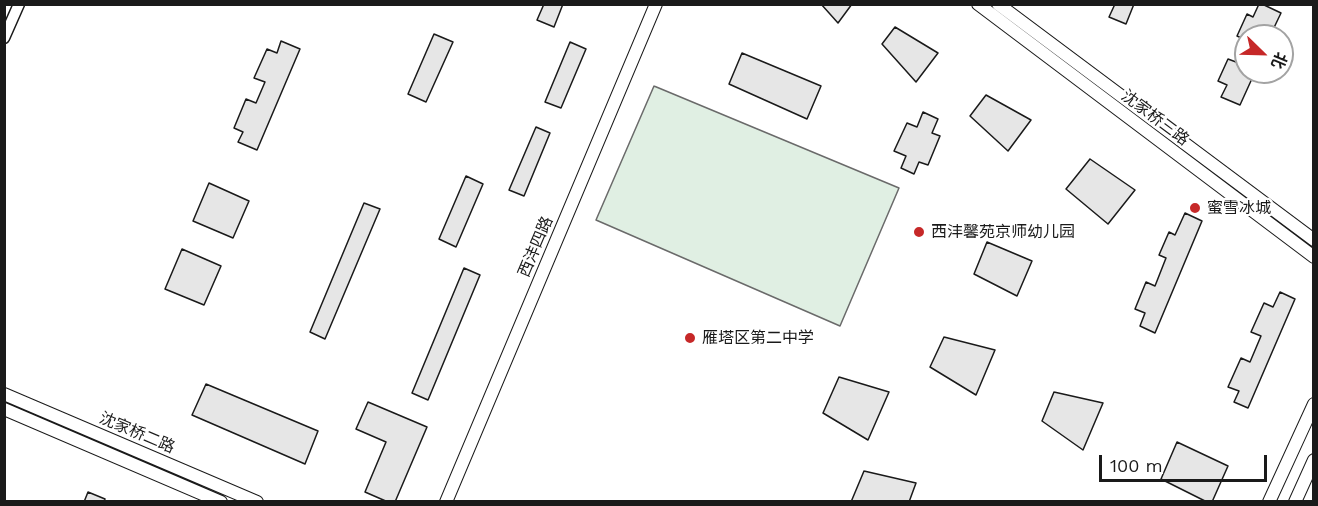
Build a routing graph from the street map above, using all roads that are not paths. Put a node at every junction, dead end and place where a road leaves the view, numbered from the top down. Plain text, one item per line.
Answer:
1 (19, 4) edge
2 (656, 4) edge
3 (978, 4) edge
4 (998, 4) edge
5 (4, 38) edge
6 (1314, 240) edge
7 (1314, 257) edge
8 (4, 394) edge
9 (1314, 404) edge
10 (4, 409) edge
11 (1314, 460) edge
12 (221, 501) edge
13 (257, 501) edge
14 (446, 501) edge
15 (1269, 501) edge
16 (1295, 501) edge

1 - 5 street
2 - 14 street, 西沣四路
3 - 7 street, 沈家桥三路
4 - 6 street, 沈家桥三路
8 - 13 street, 沈家桥二路
9 - 15 street
10 - 12 street, 沈家桥二路
11 - 16 street

